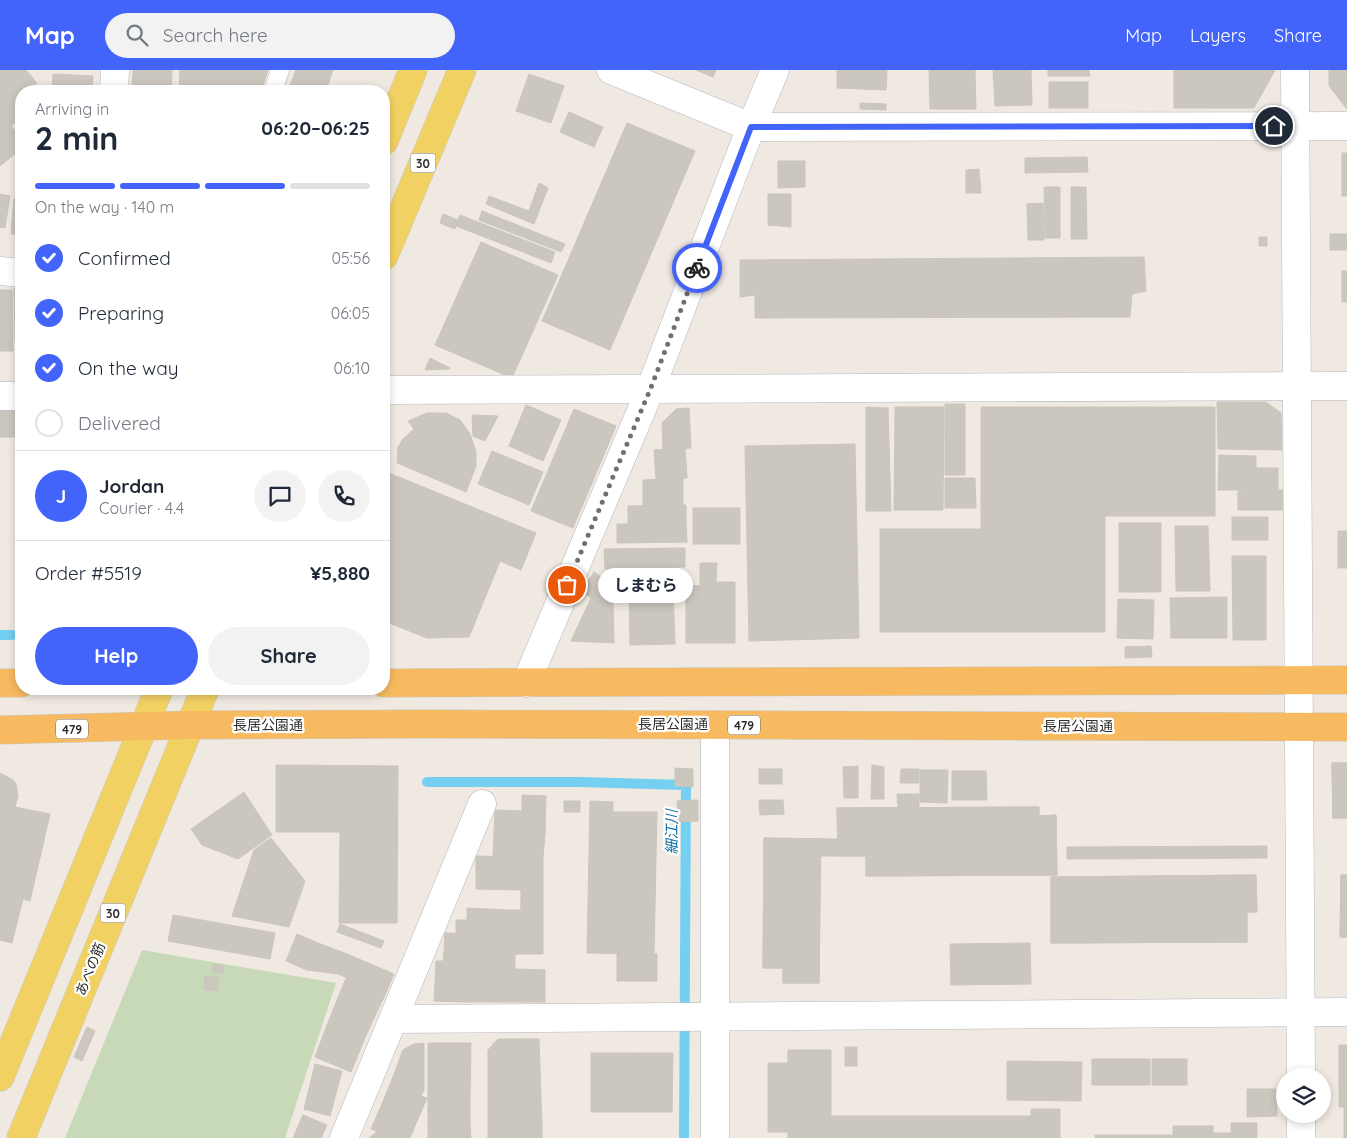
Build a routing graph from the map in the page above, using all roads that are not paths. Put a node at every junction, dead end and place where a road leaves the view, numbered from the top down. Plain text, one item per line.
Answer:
1 (115, 70) edge
2 (280, 70) edge
3 (413, 70) edge
4 (462, 70) edge
5 (610, 70) edge
6 (775, 70) edge
7 (1294, 70) edge
8 (114, 85) edge
9 (275, 85) edge
10 (390, 126) edge
11 (1294, 126) junction
12 (1347, 126) edge
13 (751, 127) junction
14 (390, 242) edge
15 (0, 271) edge
16 (15, 272) edge
17 (1298, 386) junction
18 (1347, 386) edge
19 (390, 390) edge
20 (650, 390) junction
21 (0, 396) edge
22 (15, 396) edge
23 (1347, 680) edge
24 (1299, 681) junction
25 (526, 682) junction
26 (0, 683) edge
27 (15, 683) edge
28 (390, 683) edge
29 (157, 695) edge
30 (203, 695) edge
31 (715, 724) junction
32 (190, 725) junction
33 (1347, 726) edge
34 (144, 727) junction
35 (1299, 727) junction
36 (0, 730) edge
37 (482, 804) dead end
38 (1301, 1012) junction
39 (1347, 1012) edge
40 (715, 1017) junction
41 (394, 1019) junction
42 (1301, 1068) edge
43 (0, 1077) edge
44 (1301, 1123) edge
45 (22, 1138) edge
46 (344, 1138) edge
47 (715, 1138) edge
48 (1301, 1138) edge

1 - 8 street
2 - 9 lane
3 - 10 main road
4 - 14 main road, 30
5 - 13 street
6 - 13 street
7 - 11 street
11 - 12 street
11 - 13 street
11 - 17 street
13 - 20 street
15 - 16 street
17 - 18 street
17 - 20 street
17 - 24 street
19 - 20 street
20 - 25 street
21 - 22 street
23 - 24 highway
24 - 25 highway
24 - 35 street
25 - 28 highway
26 - 27 highway
29 - 34 main road
30 - 32 main road, あべの筋 / 30
31 - 32 highway, 長居公園通 / 479
31 - 35 highway, 長居公園通 / 479
31 - 40 street
32 - 34 highway, 長居公園通 / 479
32 - 45 main road, あべの筋 / 30
33 - 35 highway, 長居公園通 / 479
34 - 36 highway, 長居公園通 / 479
34 - 43 main road
35 - 38 street
37 - 41 street
38 - 39 street
38 - 40 street
38 - 42 street
40 - 41 street
40 - 47 street
41 - 46 street
44 - 48 street

